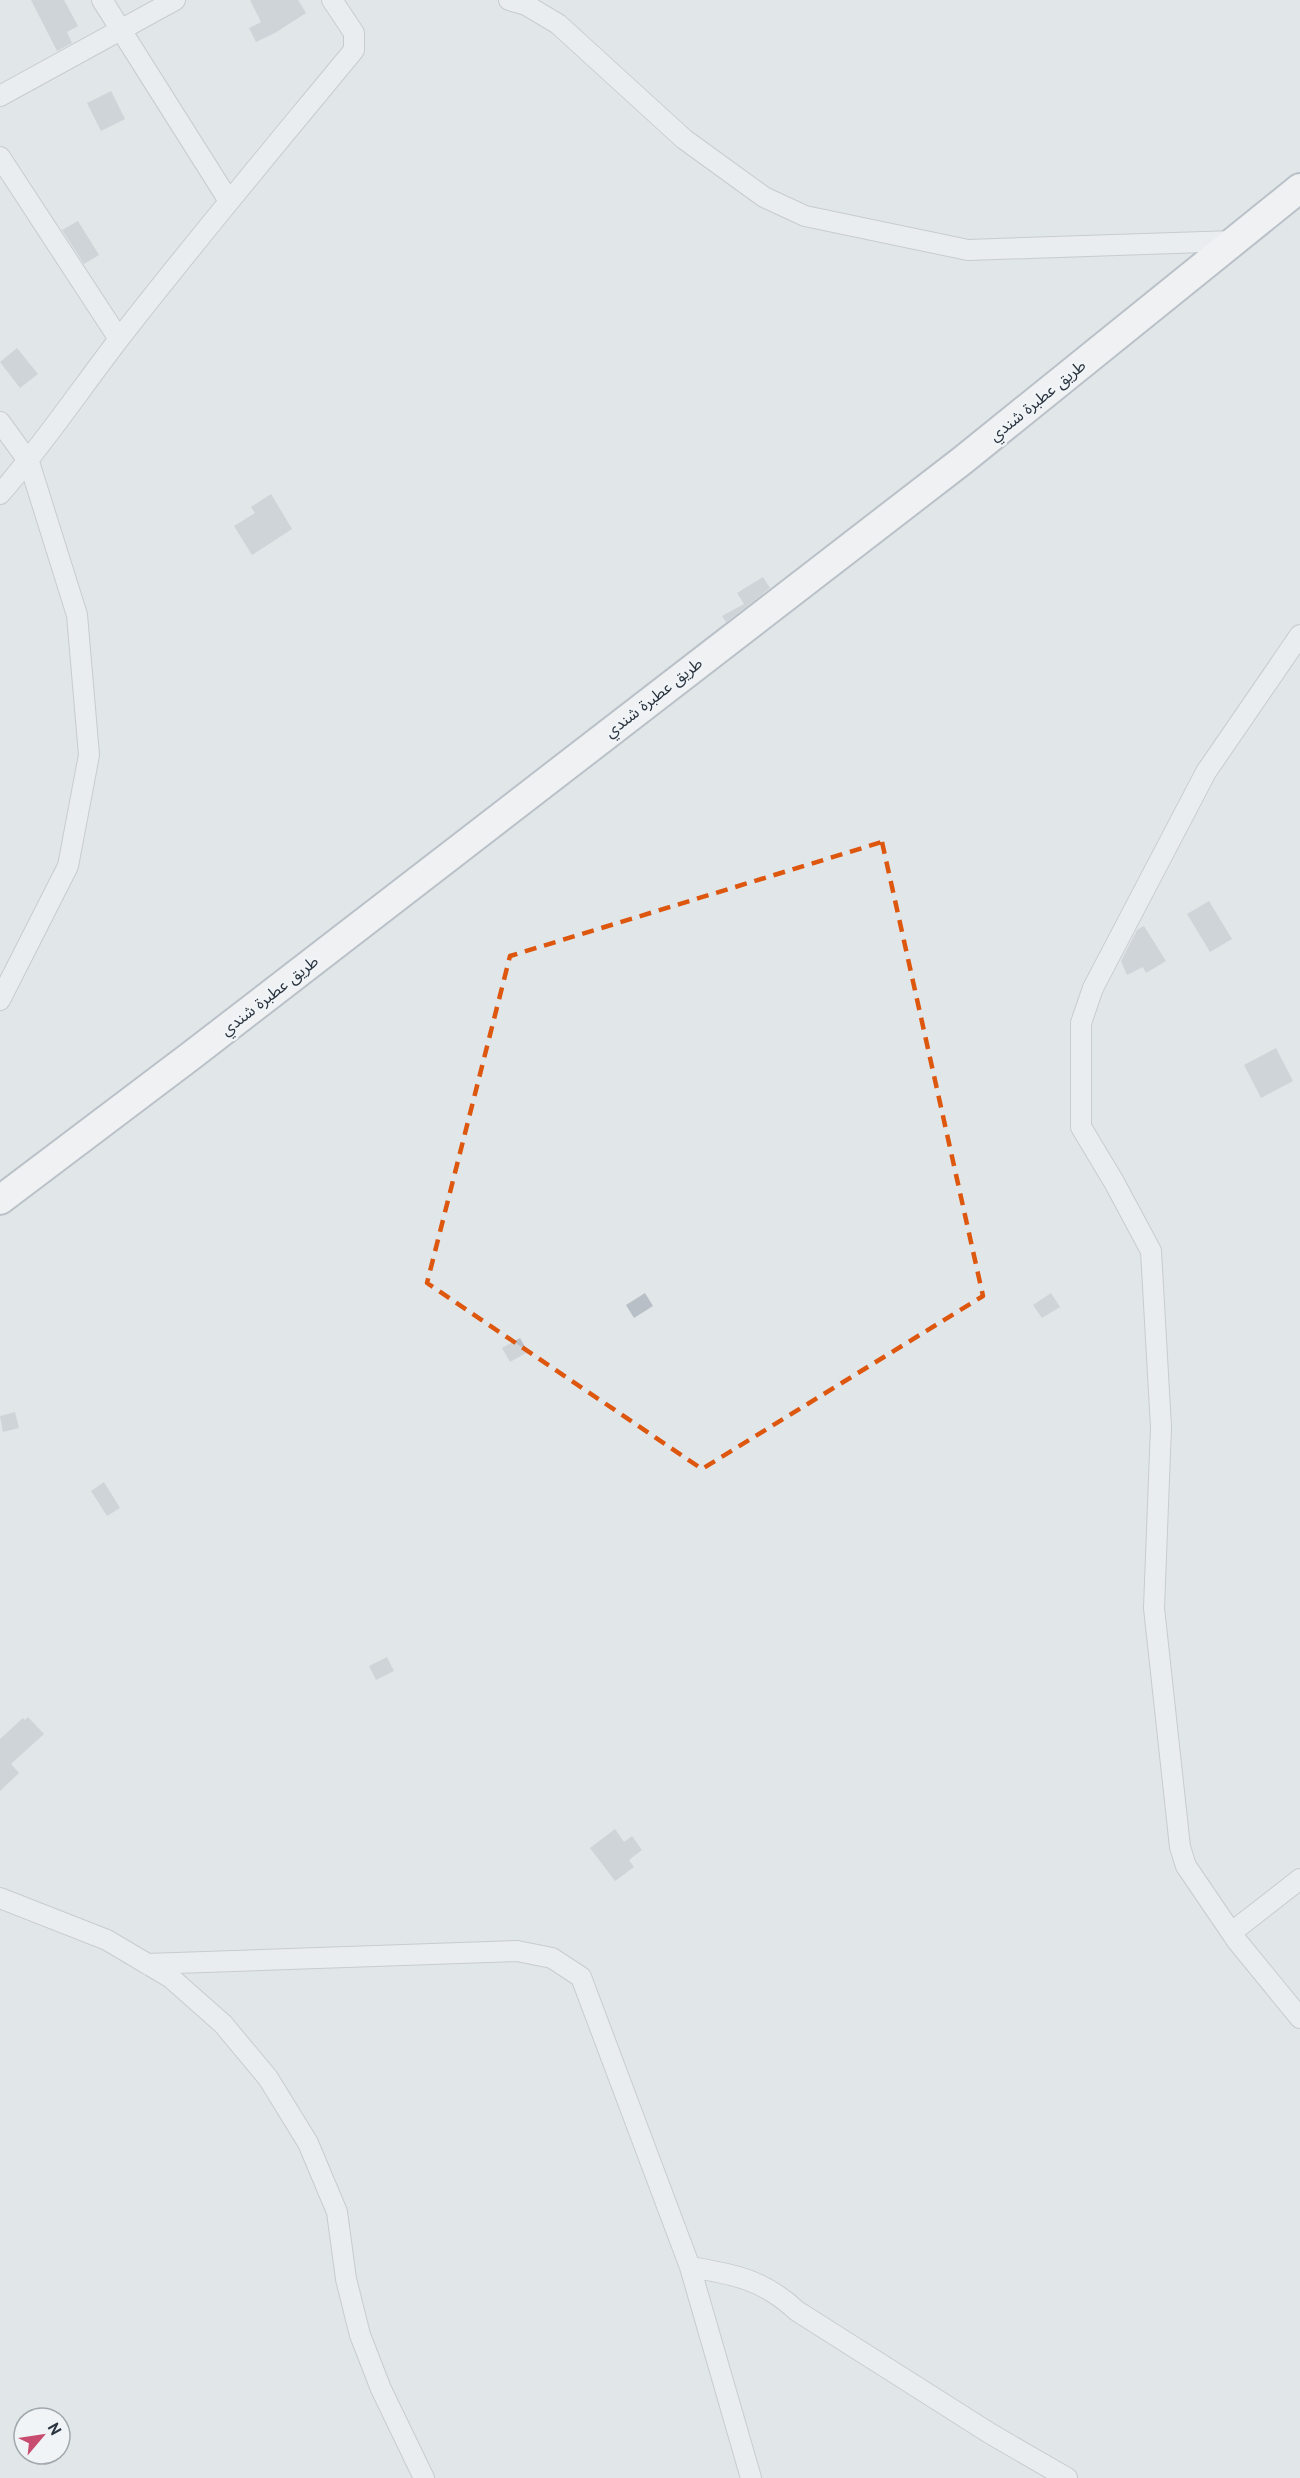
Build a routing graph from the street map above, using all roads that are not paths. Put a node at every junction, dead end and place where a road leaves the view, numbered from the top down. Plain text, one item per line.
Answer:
1 (102, 0) edge
2 (175, 0) edge
3 (333, 0) edge
4 (509, 0) edge
5 (119, 28) junction
6 (0, 96) edge
7 (0, 157) edge
8 (1300, 188) edge
9 (229, 201) junction
10 (1234, 241) junction
11 (119, 339) junction
12 (0, 422) edge
13 (29, 462) junction
14 (0, 494) edge
15 (1300, 635) edge
16 (0, 1000) edge
17 (0, 1200) edge
18 (1300, 1879) edge
19 (0, 1898) edge
20 (1232, 1932) junction
21 (147, 1964) junction
22 (1300, 2018) edge
23 (690, 2267) junction
24 (424, 2478) edge
25 (751, 2478) edge
26 (1068, 2478) edge

1 - 5 street
2 - 5 street
3 - 9 street
4 - 10 street
5 - 6 street
5 - 9 street
7 - 11 street
8 - 10 highway, طريق عطبرة شندي
9 - 11 street
10 - 17 highway, طريق عطبرة شندي
11 - 13 street
12 - 13 street
13 - 14 street
13 - 16 street
15 - 20 street
18 - 20 street
19 - 21 street
20 - 22 street
21 - 23 street
21 - 24 street
23 - 25 street
23 - 26 street

